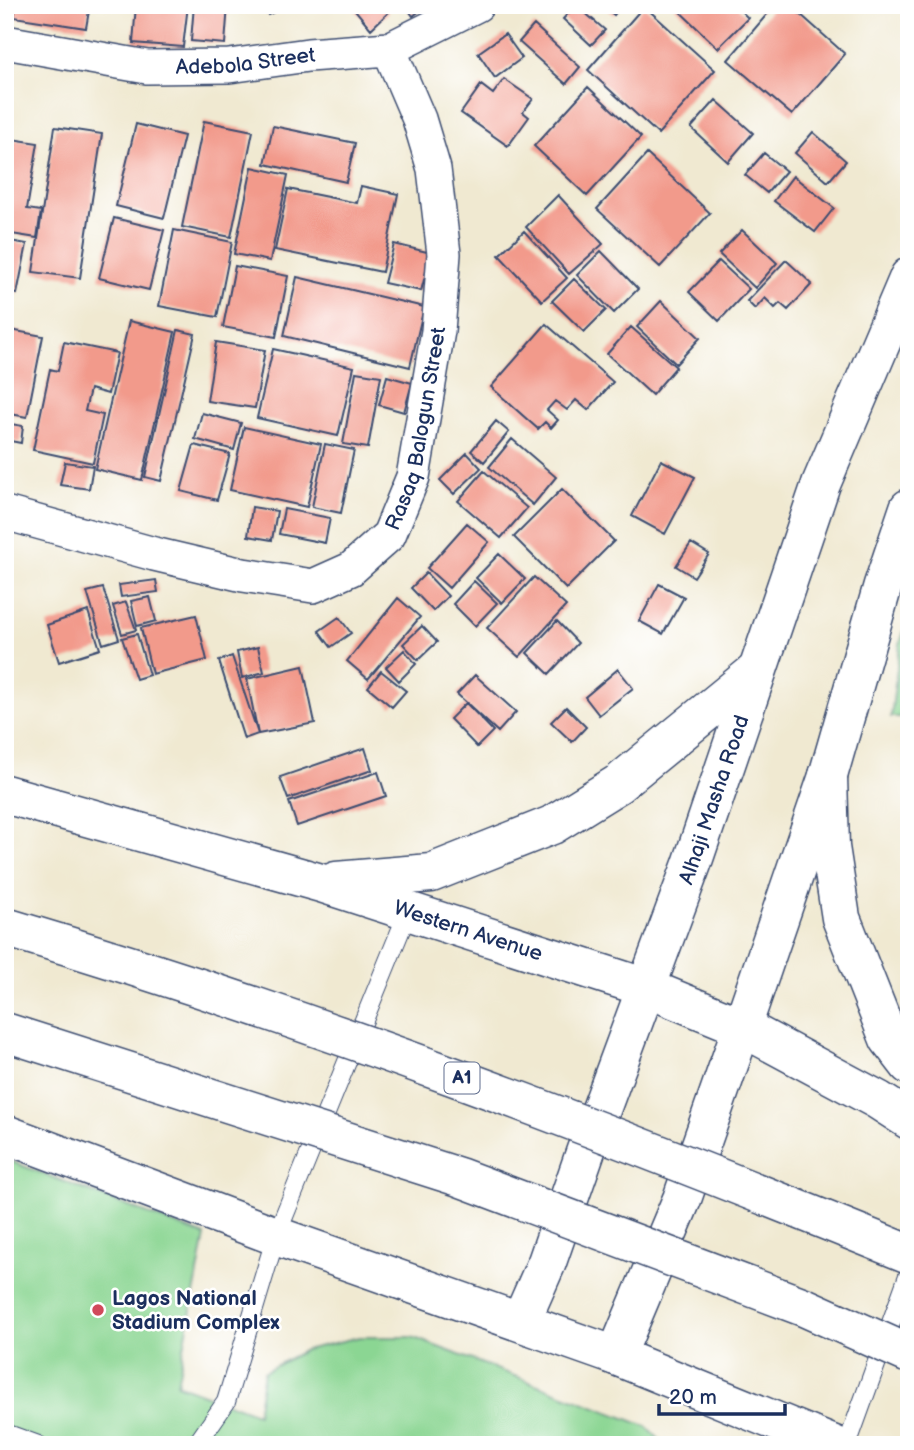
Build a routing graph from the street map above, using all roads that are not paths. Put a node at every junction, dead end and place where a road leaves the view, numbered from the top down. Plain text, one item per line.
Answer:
1 (477, 5) edge
2 (5, 42) edge
3 (389, 49) junction
4 (909, 277) edge
5 (909, 508) edge
6 (5, 513) edge
7 (755, 672) junction
8 (828, 776) junction
9 (5, 794) edge
10 (321, 883) junction
11 (408, 912) junction
12 (5, 927) edge
13 (647, 988) junction
14 (741, 1027) junction
15 (5, 1032) edge
16 (909, 1065) edge
17 (909, 1120) edge
18 (5, 1134) edge
19 (276, 1236) junction
20 (909, 1254) edge
21 (909, 1273) edge
22 (521, 1321) junction
23 (909, 1354) edge
24 (616, 1356) junction
25 (5, 1433) edge
26 (38, 1445) edge
27 (196, 1445) edge
28 (834, 1445) edge
29 (847, 1445) edge

1 - 3 street, Adebola Street
2 - 3 street, Adebola Street
3 - 6 street, Rasaq Balogun Street
4 - 7 main road, Alhaji Masha Road
5 - 8 main road
7 - 10 main road
7 - 13 main road, Alhaji Masha Road
8 - 14 main road
8 - 16 main road
9 - 10 main road, Western Avenue
10 - 11 main road, Western Avenue
11 - 13 main road, Western Avenue
11 - 19 lane
12 - 20 main road, A1, bridge
13 - 14 main road, Western Avenue
13 - 22 main road, Alhaji Masha Road
14 - 17 main road, Western Avenue
14 - 24 main road
15 - 23 main road, bridge
18 - 19 main road
19 - 22 main road
19 - 27 lane
21 - 29 lane
22 - 24 main road
24 - 28 main road
25 - 26 lane

